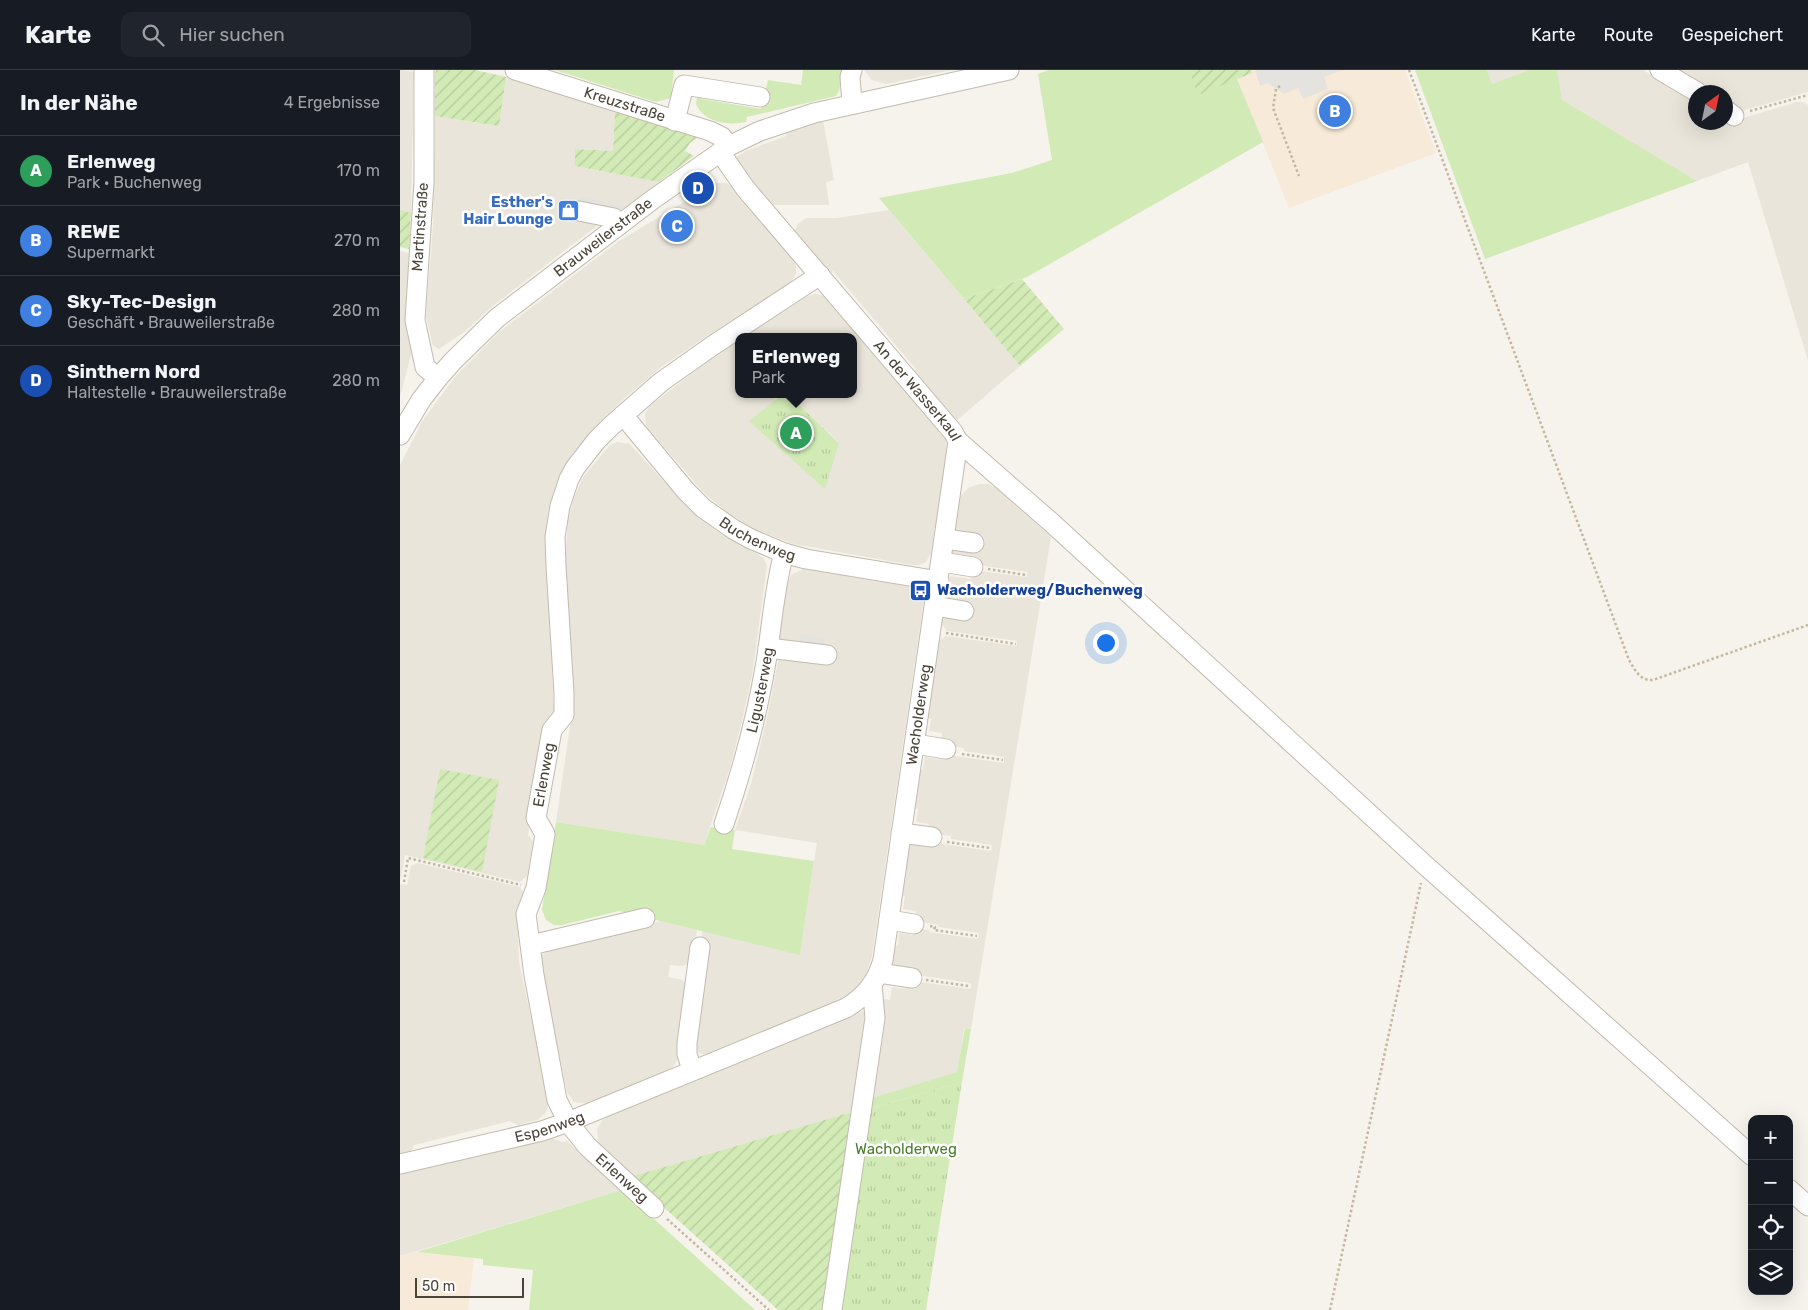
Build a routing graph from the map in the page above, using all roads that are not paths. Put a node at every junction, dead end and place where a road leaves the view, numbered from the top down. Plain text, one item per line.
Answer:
1 (424, 70) edge
2 (515, 70) edge
3 (852, 70) edge
4 (1009, 70) edge
5 (1660, 70) edge
6 (1688, 87) edge
7 (760, 97) dead end
8 (852, 103) junction
9 (675, 121) junction
10 (725, 149) junction
11 (579, 211) dead end
12 (619, 225) junction
13 (820, 275) junction
14 (438, 378) junction
15 (623, 415) junction
16 (403, 423) edge
17 (958, 441) junction
18 (945, 539) junction
19 (974, 543) dead end
20 (784, 553) junction
21 (942, 562) junction
22 (973, 567) road end
23 (939, 581) junction
24 (935, 606) junction
25 (964, 611) dead end
26 (768, 648) junction
27 (827, 656) dead end
28 (915, 744) junction
29 (946, 749) road end
30 (724, 824) dead end
31 (901, 833) junction
32 (932, 837) road end
33 (644, 918) dead end
34 (889, 920) junction
35 (914, 924) road end
36 (531, 944) junction
37 (700, 947) dead end
38 (912, 978) road end
39 (876, 979) junction
40 (692, 1070) junction
41 (568, 1122) junction
42 (1748, 1152) edge
43 (400, 1164) edge
44 (1793, 1193) edge
45 (1808, 1206) edge
46 (654, 1208) road end
47 (832, 1310) edge

1 - 14 street, Martinstraße
2 - 9 street, Kreuzstraße
3 - 8 street
4 - 8 street, Brauweilerstraße
5 - 6 street
7 - 9 street
8 - 10 street, Brauweilerstraße
9 - 10 street, Kreuzstraße
10 - 12 street, Brauweilerstraße
10 - 13 street, An der Wasserkaul
11 - 12 street
12 - 14 street, Brauweilerstraße
13 - 15 street, Erlenweg
13 - 17 street, An der Wasserkaul
14 - 16 street, Brauweilerstraße
15 - 20 street, Buchenweg
15 - 36 street, Erlenweg
17 - 18 street, Wacholderweg
17 - 42 street, An der Wasserkaul
18 - 19 street
18 - 21 street, Wacholderweg
20 - 23 street, Buchenweg
20 - 26 street, Ligusterweg
21 - 22 street
21 - 23 street, Wacholderweg
23 - 24 street, Wacholderweg
24 - 25 street
24 - 28 street, Wacholderweg
26 - 27 street
26 - 30 street, Ligusterweg
28 - 29 street
28 - 31 street, Wacholderweg
31 - 32 street
31 - 34 street, Wacholderweg
33 - 36 street
34 - 35 street
34 - 39 street, Wacholderweg
36 - 41 street, Erlenweg
37 - 40 street
38 - 39 street
39 - 40 street, Espenweg
39 - 47 street
40 - 41 street, Espenweg
41 - 43 street, Espenweg
41 - 46 street, Erlenweg
44 - 45 street

